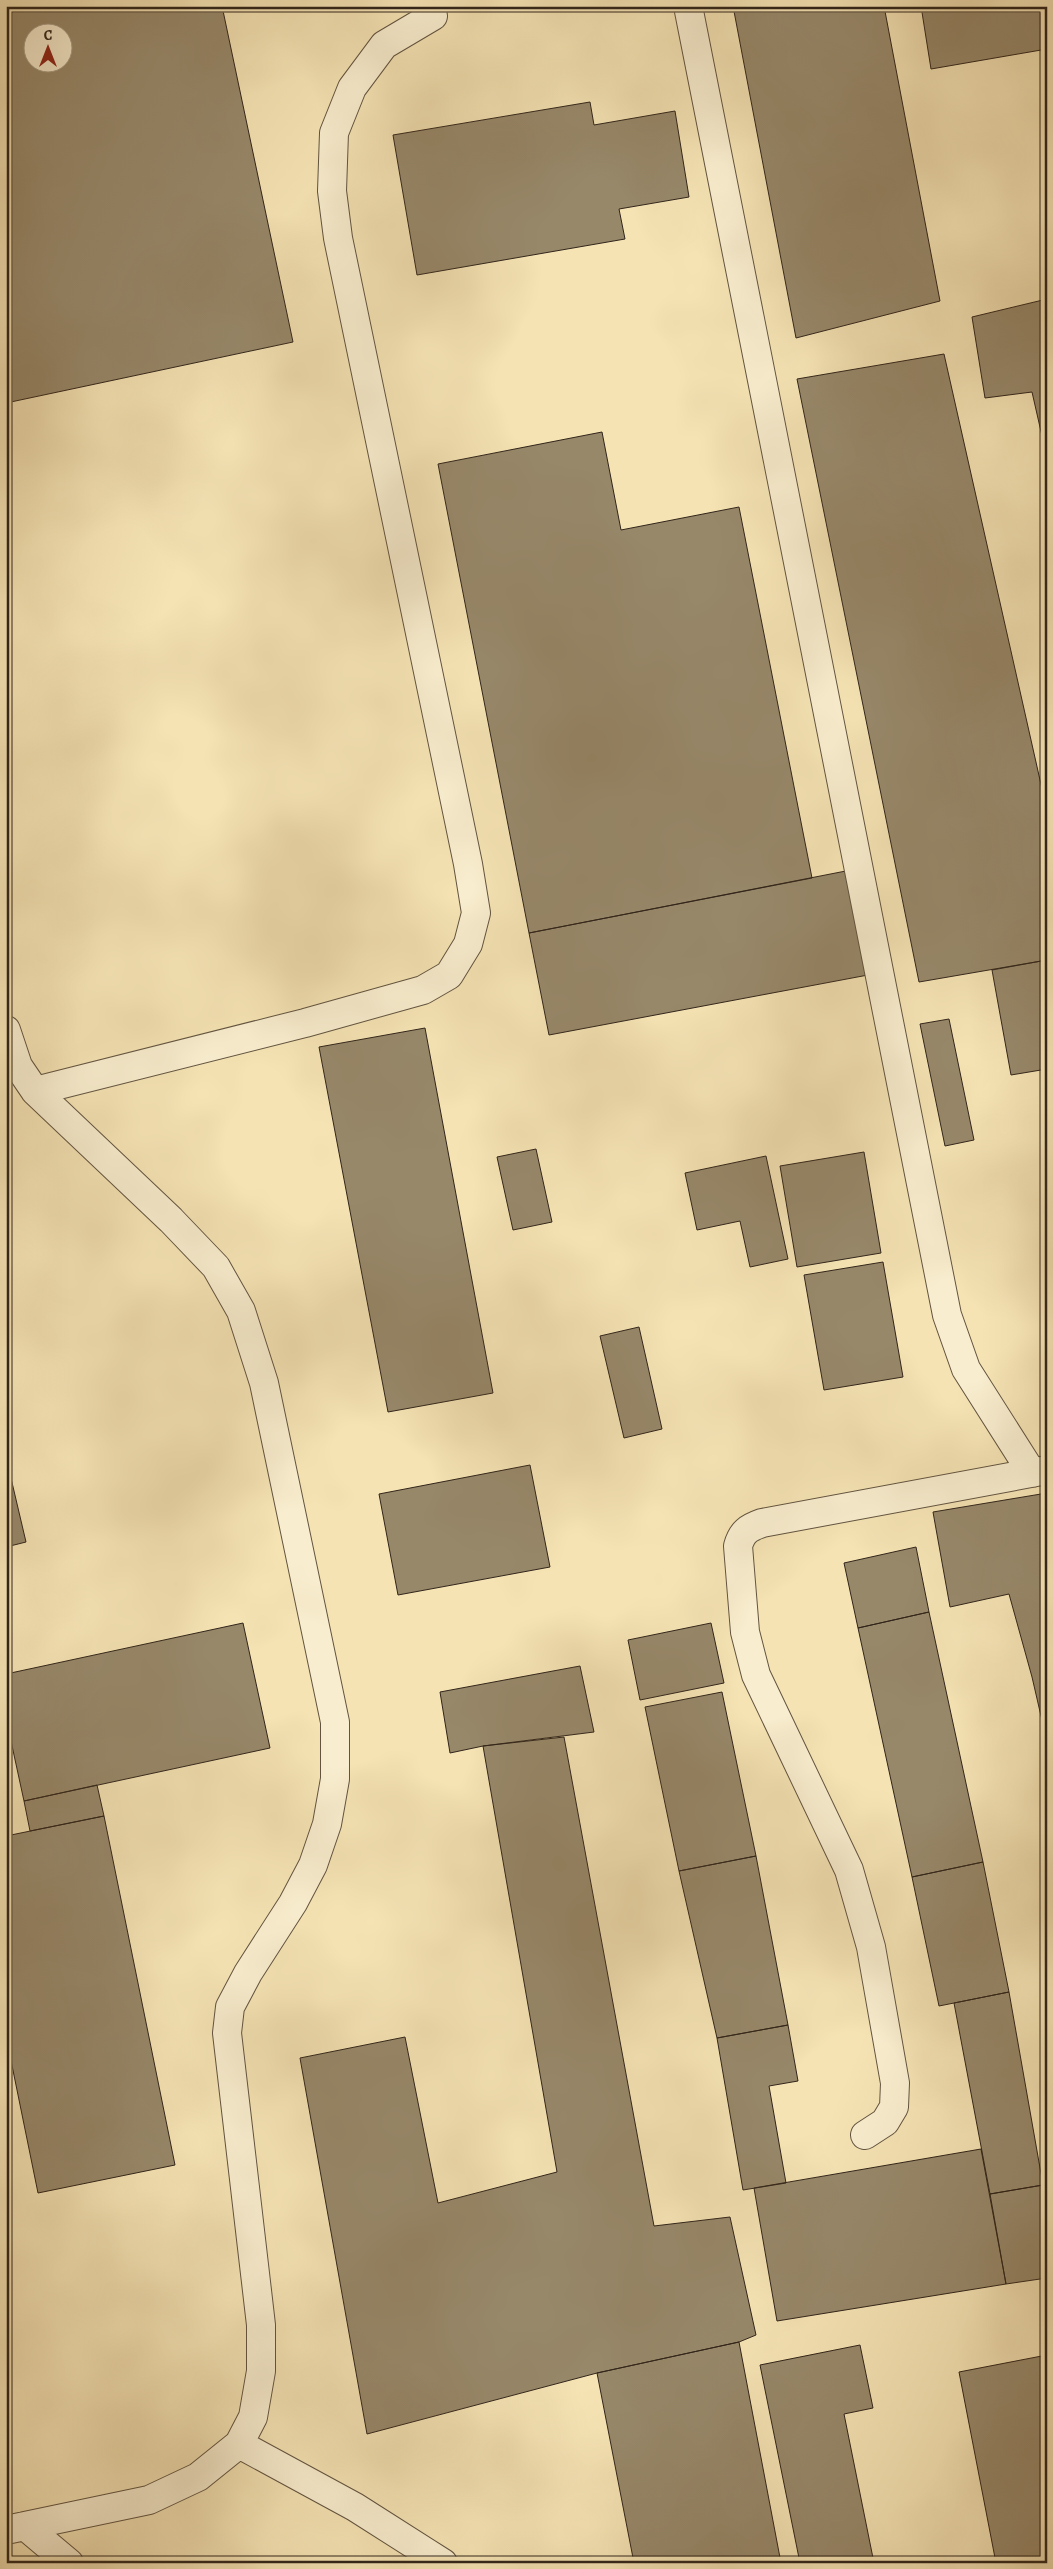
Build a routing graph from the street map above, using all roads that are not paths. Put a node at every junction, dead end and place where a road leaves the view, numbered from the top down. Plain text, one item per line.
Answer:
1 (688, 6) edge
2 (433, 16) dead end
3 (6, 1030) edge
4 (35, 1091) junction
5 (1039, 1471) edge
6 (865, 2135) dead end
7 (239, 2444) junction
8 (16, 2528) edge
9 (69, 2563) edge
10 (443, 2563) edge

1 - 5 lane
2 - 4 lane
3 - 4 lane
4 - 7 lane
5 - 6 lane
7 - 8 lane
7 - 10 lane
8 - 9 lane

